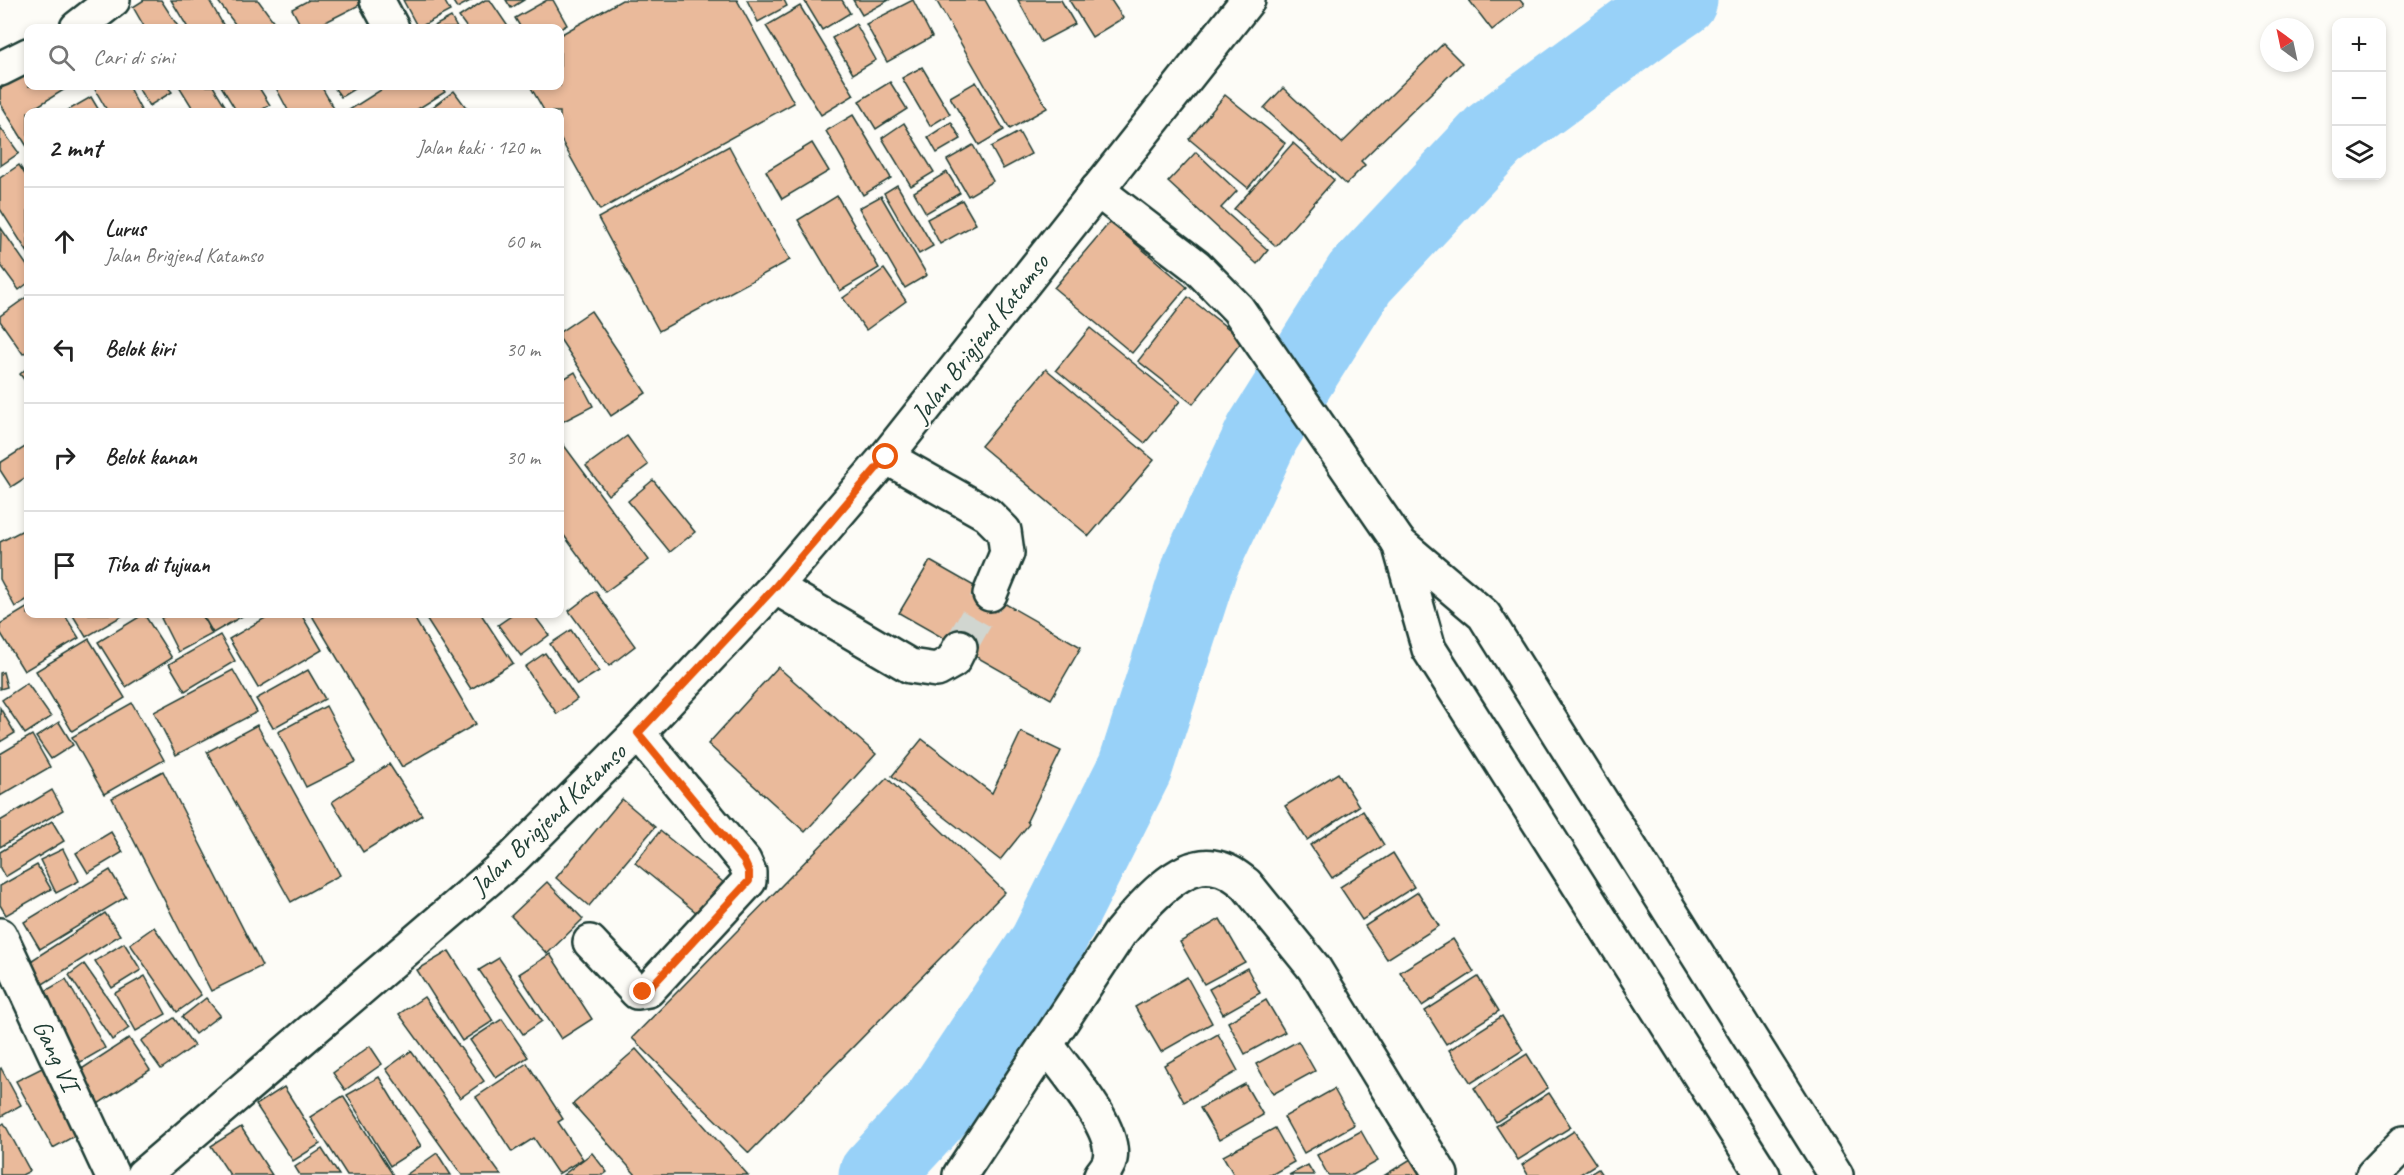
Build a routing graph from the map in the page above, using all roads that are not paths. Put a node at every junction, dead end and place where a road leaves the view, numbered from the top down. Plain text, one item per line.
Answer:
1 (113, 0) edge
2 (377, 0) edge
3 (1248, 0) edge
4 (82, 24) edge
5 (390, 24) edge
6 (24, 57) edge
7 (0, 69) edge
8 (1097, 190) junction
9 (886, 457) junction
10 (1399, 543) junction
11 (775, 587) junction
12 (990, 594) tunnel mouth
13 (960, 647) tunnel mouth
14 (638, 733) junction
15 (0, 935) edge
16 (590, 942) dead end
17 (1046, 1044) junction
18 (2404, 1143) edge
19 (112, 1175) edge
20 (143, 1175) edge
21 (960, 1175) edge
22 (1101, 1175) edge
23 (1441, 1175) edge
24 (1763, 1175) edge
25 (1836, 1175) edge
26 (2373, 1175) edge

1 - 4 street
2 - 5 street
3 - 8 street, Jalan Brigjend Katamso
6 - 7 street
8 - 9 street, Jalan Brigjend Katamso
8 - 10 street
9 - 11 street, Jalan Brigjend Katamso
9 - 12 street
10 - 24 street
10 - 25 street
11 - 13 street
11 - 14 street, Jalan Brigjend Katamso
14 - 16 street
14 - 20 street, Jalan Brigjend Katamso
15 - 19 street, Gang VI
17 - 21 street
17 - 22 street
17 - 23 street
18 - 26 street

